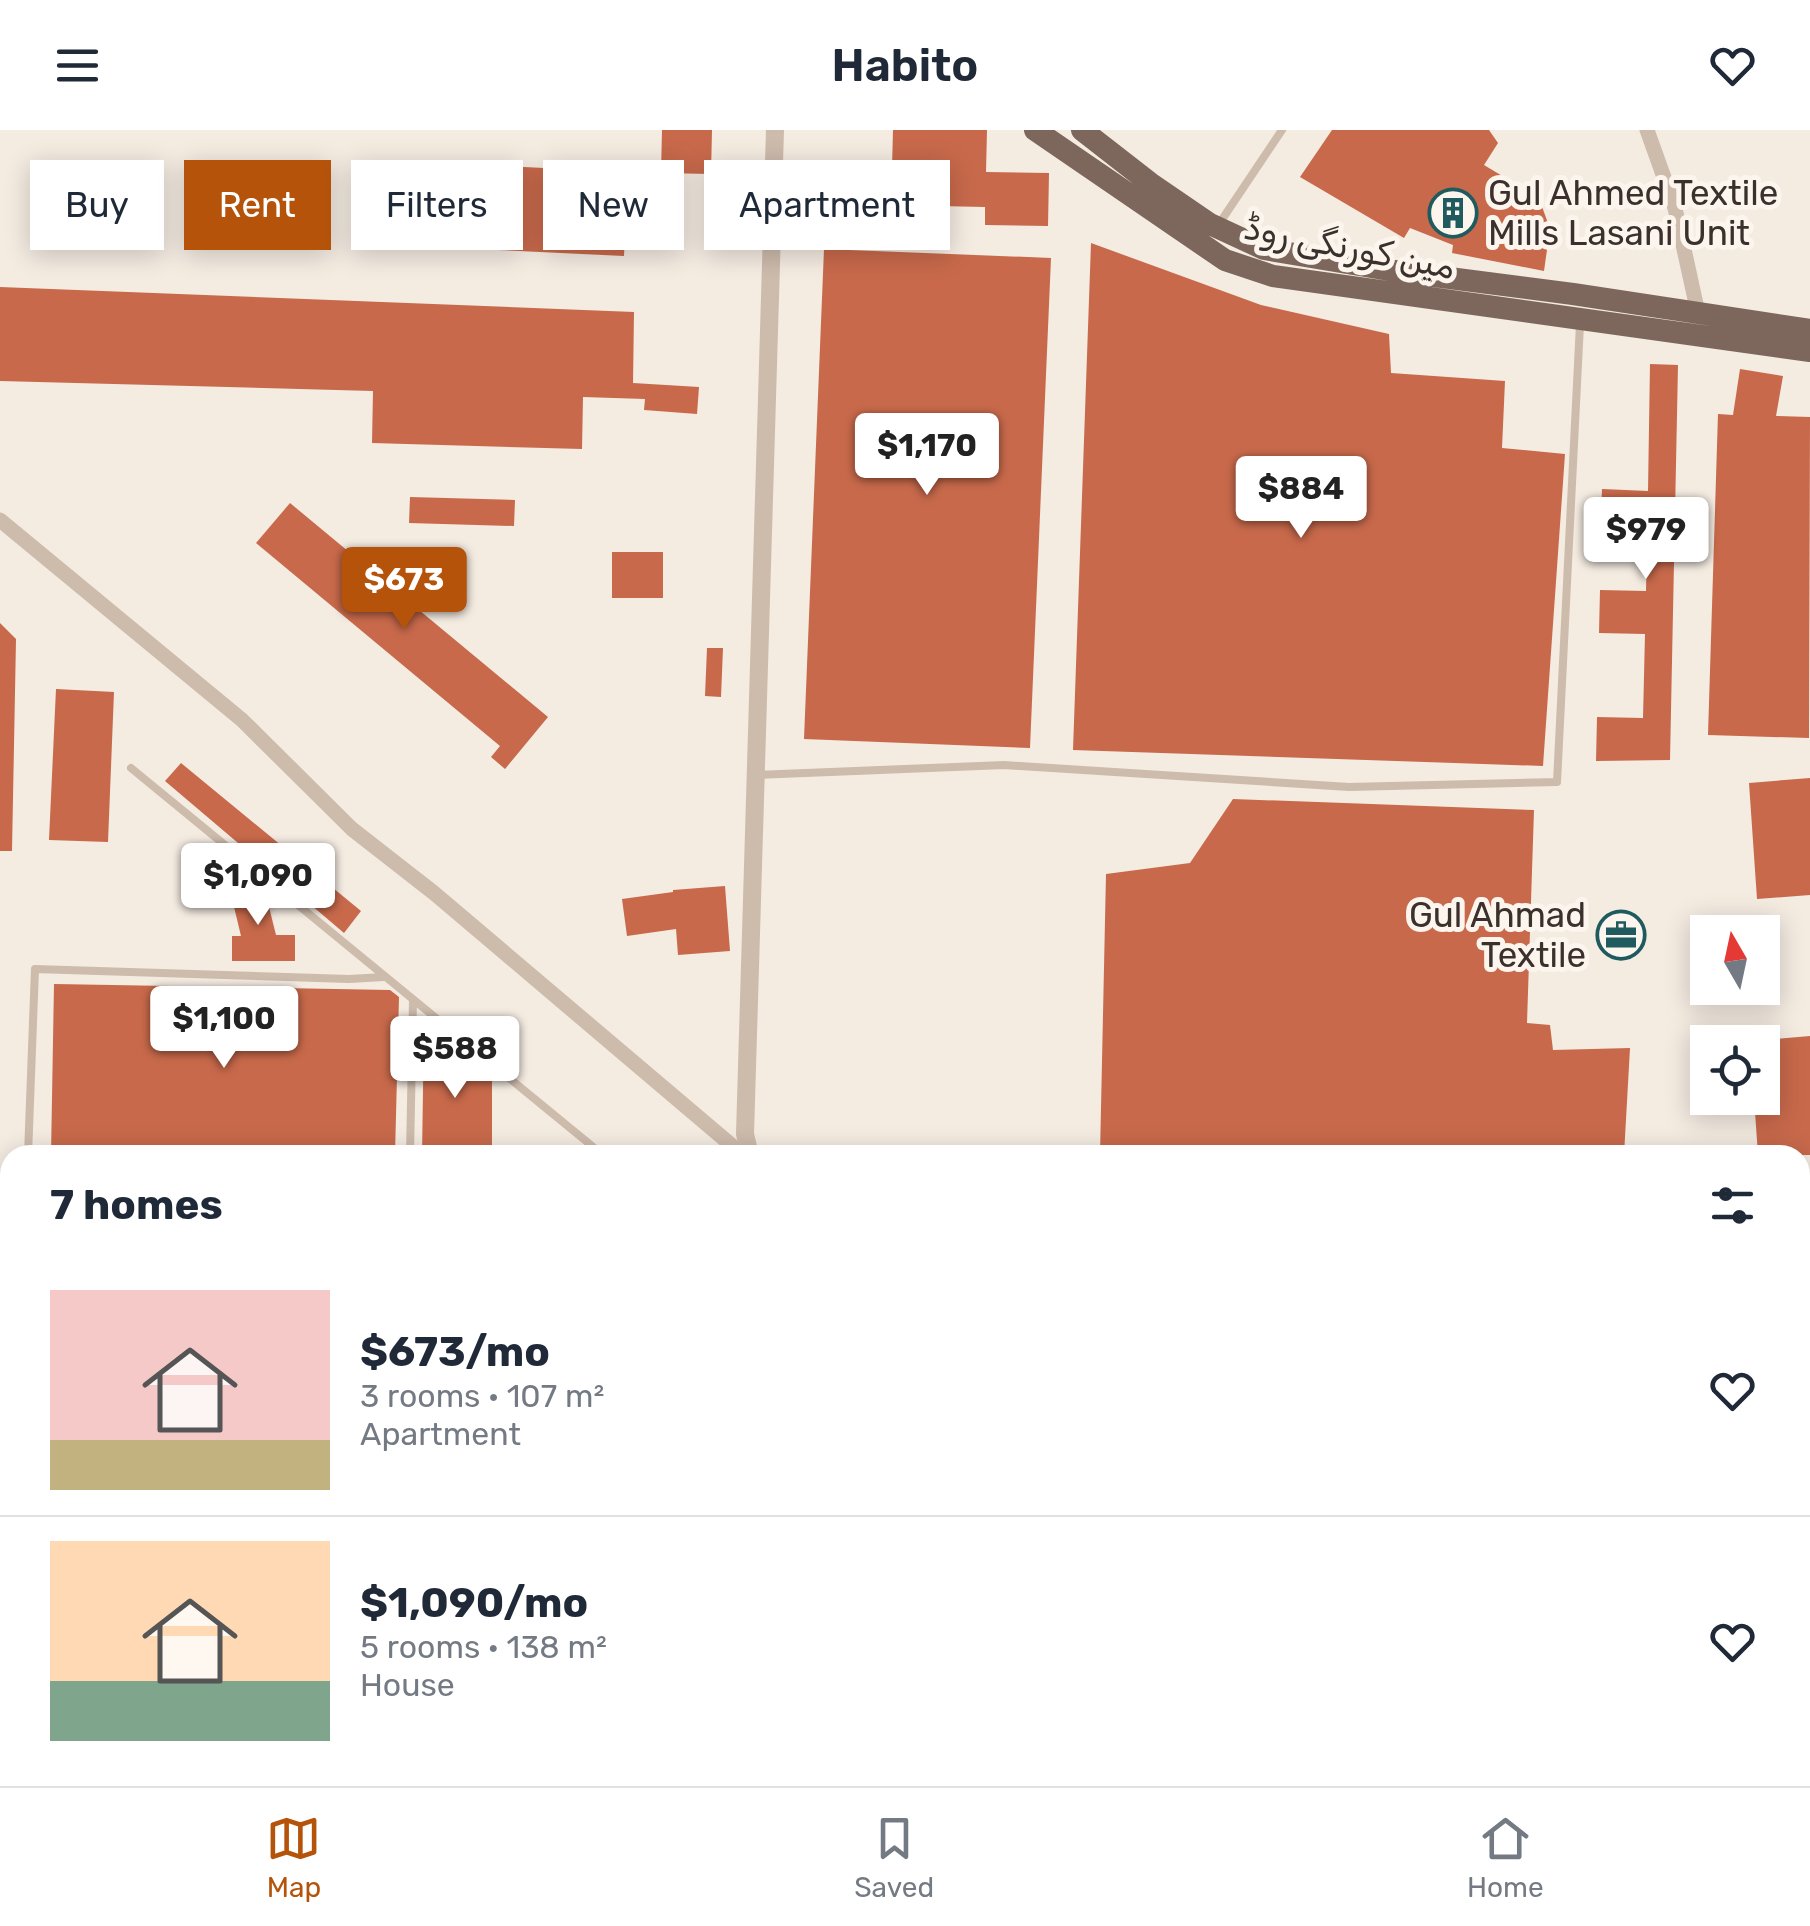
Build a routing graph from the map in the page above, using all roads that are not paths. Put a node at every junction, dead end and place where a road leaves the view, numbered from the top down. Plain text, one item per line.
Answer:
1 (776, 130) edge
2 (1035, 130) edge
3 (1082, 130) edge
4 (1282, 130) edge
5 (1647, 130) edge
6 (1217, 227) junction
7 (1698, 313) junction
8 (1580, 320) junction
9 (1810, 330) edge
10 (1810, 351) edge
11 (0, 520) edge
12 (131, 768) dead end
13 (756, 776) junction
14 (385, 976) junction
15 (414, 1000) junction
16 (28, 1145) edge
17 (410, 1145) edge
18 (591, 1145) edge
19 (734, 1145) edge
20 (746, 1145) edge

1 - 13 street
2 - 8 main road, مین کورنگی روڈ
3 - 6 main road, مین کورنگی روڈ
4 - 6 lane
5 - 7 street
6 - 7 main road, مین کورنگی روڈ
7 - 9 main road, مین کورنگی روڈ
8 - 10 main road, مین کورنگی روڈ
8 - 13 lane
11 - 19 street
12 - 14 lane
13 - 20 street
14 - 15 lane
14 - 16 lane
15 - 17 lane
15 - 18 lane

